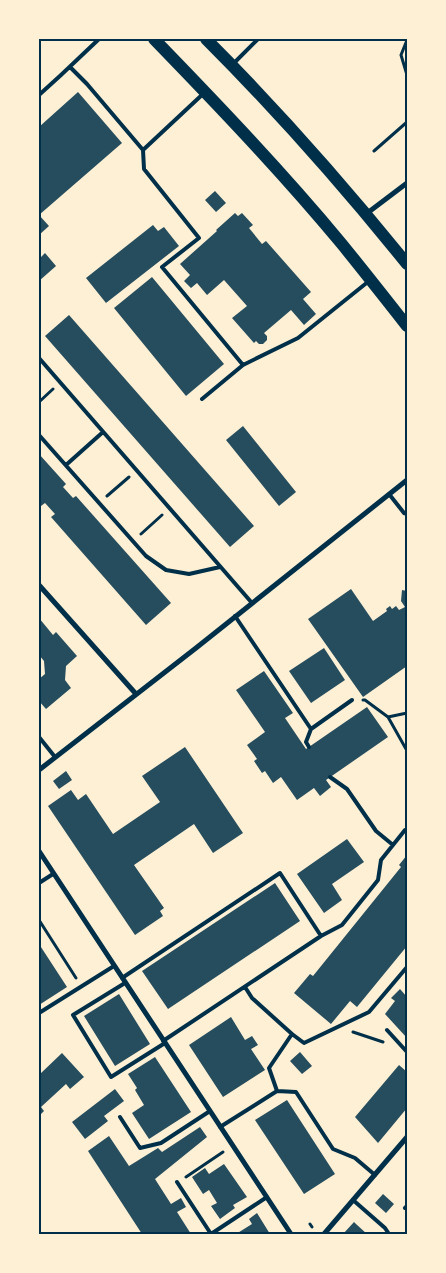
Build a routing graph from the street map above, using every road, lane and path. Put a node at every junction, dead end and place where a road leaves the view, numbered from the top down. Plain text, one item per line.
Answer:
1 (99, 39) edge
2 (154, 39) edge
3 (206, 39) edge
4 (258, 39) edge
5 (407, 40) edge
6 (232, 64) junction
7 (70, 67) junction
8 (407, 75) edge
9 (206, 92) junction
10 (39, 95) edge
11 (407, 122) edge
12 (144, 150) junction
13 (374, 151) dead end
14 (407, 183) edge
15 (366, 214) junction
16 (407, 264) edge
17 (371, 280) junction
18 (407, 326) edge
19 (39, 358) edge
20 (243, 365) junction
21 (60, 383) junction
22 (202, 399) dead end
23 (39, 402) edge
24 (103, 432) junction
25 (39, 435) edge
26 (66, 465) junction
27 (136, 470) junction
28 (407, 480) edge
29 (389, 494) junction
30 (99, 503) junction
31 (170, 508) junction
32 (407, 514) edge
33 (133, 541) junction
34 (220, 567) junction
35 (39, 585) edge
36 (252, 603) junction
37 (235, 616) junction
38 (136, 694) junction
39 (352, 700) joint
40 (407, 713) edge
41 (388, 717) junction
42 (311, 729) junction
43 (39, 737) edge
44 (309, 747) dead end
45 (406, 750) dead end
46 (56, 758) junction
47 (39, 770) edge
48 (330, 777) dead end
49 (407, 832) edge
50 (393, 845) junction
51 (39, 851) edge
52 (53, 874) junction
53 (39, 883) edge
54 (39, 920) edge
55 (321, 936) junction
56 (114, 966) junction
57 (407, 967) edge
58 (124, 980) junction
59 (81, 987) junction
60 (245, 987) junction
61 (39, 1013) edge
62 (337, 1027) junction
63 (387, 1030) dead end
64 (292, 1034) junction
65 (164, 1042) junction
66 (406, 1050) edge
67 (276, 1091) junction
68 (210, 1111) junction
69 (120, 1117) dead end
70 (220, 1127) junction
71 (407, 1139) edge
72 (223, 1152) dead end
73 (375, 1175) junction
74 (177, 1182) joint
75 (267, 1197) junction
76 (353, 1200) junction
77 (211, 1234) edge
78 (291, 1234) edge
79 (324, 1234) edge
80 (389, 1234) edge

1 - 7 lane
2 - 9 main road
3 - 6 main road
4 - 6 lane
5 - 8 path
6 - 15 main road
7 - 10 lane
7 - 12 lane
9 - 12 lane
9 - 17 main road
11 - 13 path
12 - 20 lane
14 - 15 street
15 - 16 main road
17 - 18 main road
17 - 20 lane
19 - 21 lane
20 - 22 lane
21 - 23 path
21 - 24 lane
24 - 26 lane
24 - 27 lane
25 - 26 lane
26 - 30 lane
27 - 30 path
27 - 31 lane
28 - 29 street
29 - 32 lane
29 - 36 street
30 - 33 lane
31 - 33 path
31 - 34 lane
33 - 34 lane
34 - 36 lane
35 - 38 street
36 - 37 street
37 - 38 street
37 - 42 lane
38 - 46 street
39 - 41 path
39 - 42 lane
40 - 41 path
41 - 45 path
42 - 44 lane
43 - 46 lane
46 - 47 street
48 - 50 lane
49 - 50 lane
50 - 55 lane
51 - 52 street
52 - 53 lane
52 - 56 street
54 - 59 path
55 - 58 lane
55 - 60 lane
56 - 58 street
56 - 59 lane
57 - 62 lane
58 - 65 street
58 - 65 lane
59 - 61 lane
60 - 64 lane
60 - 65 lane
62 - 64 lane
62 - 66 path
63 - 66 lane
64 - 67 lane
65 - 68 street
67 - 70 lane
67 - 73 lane
68 - 69 lane
68 - 70 street
70 - 75 street
71 - 73 street
72 - 74 path
73 - 76 street
74 - 77 lane
75 - 77 lane
75 - 78 street
76 - 79 street
76 - 80 lane

